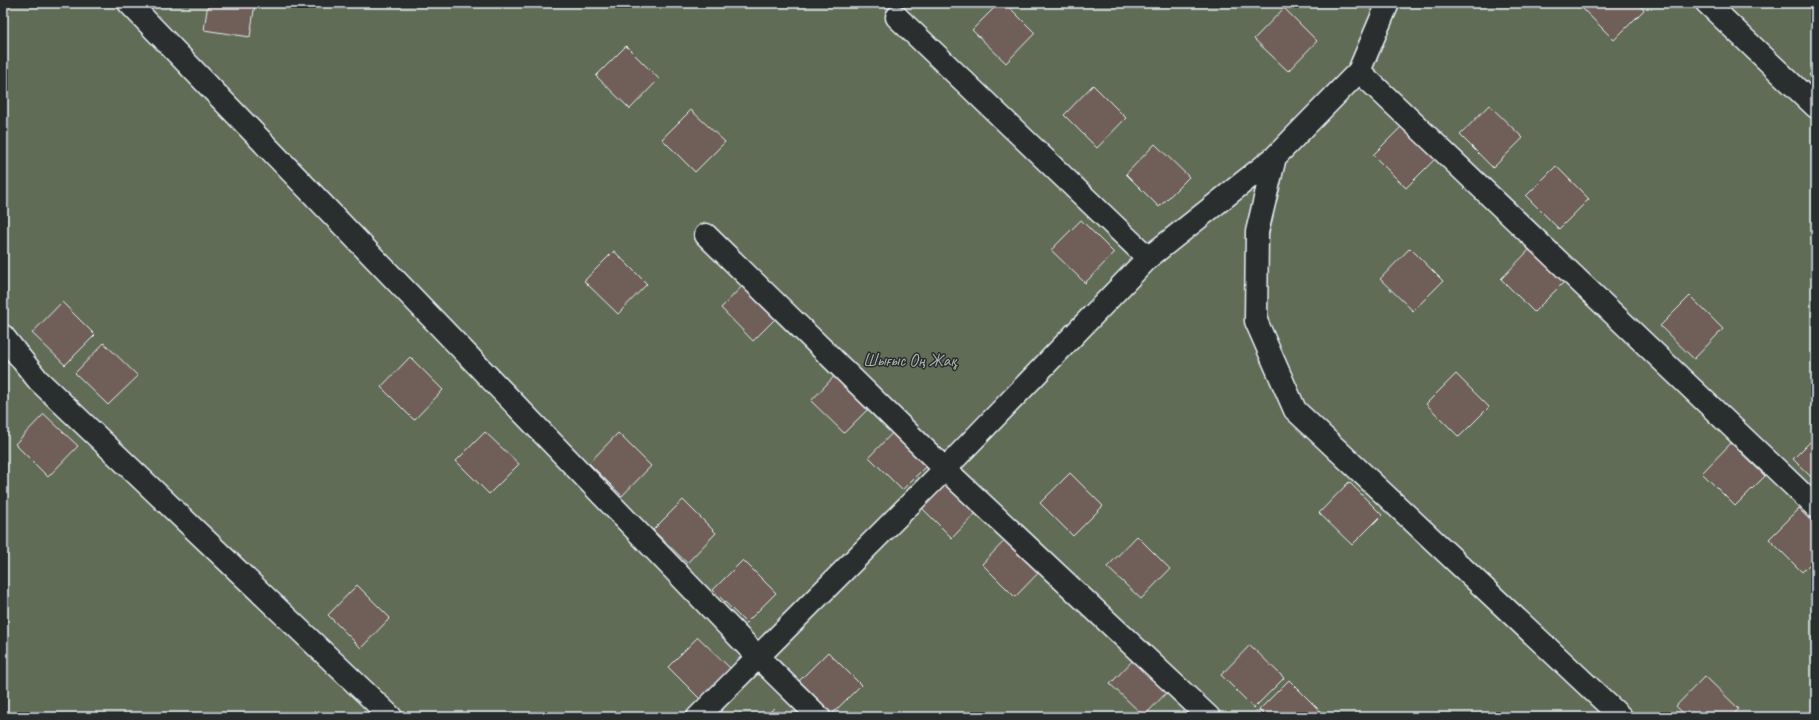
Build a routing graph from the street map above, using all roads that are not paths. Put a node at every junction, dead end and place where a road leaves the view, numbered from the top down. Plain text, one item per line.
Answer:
1 (129, 3) edge
2 (1388, 3) edge
3 (1707, 3) edge
4 (897, 17) dead end
5 (1359, 71) junction
6 (1816, 107) edge
7 (1275, 157) junction
8 (706, 235) dead end
9 (1148, 258) junction
10 (3, 336) edge
11 (944, 468) junction
12 (1816, 507) edge
13 (758, 657) junction
14 (391, 717) edge
15 (698, 717) edge
16 (819, 717) edge
17 (1209, 717) edge
18 (1622, 717) edge

1 - 13 lane
2 - 5 lane
3 - 6 lane
4 - 9 lane
5 - 7 lane
5 - 12 lane
7 - 9 lane
7 - 18 lane
8 - 11 lane
9 - 11 lane
10 - 14 lane
11 - 13 lane
11 - 17 lane
13 - 15 lane
13 - 16 lane

